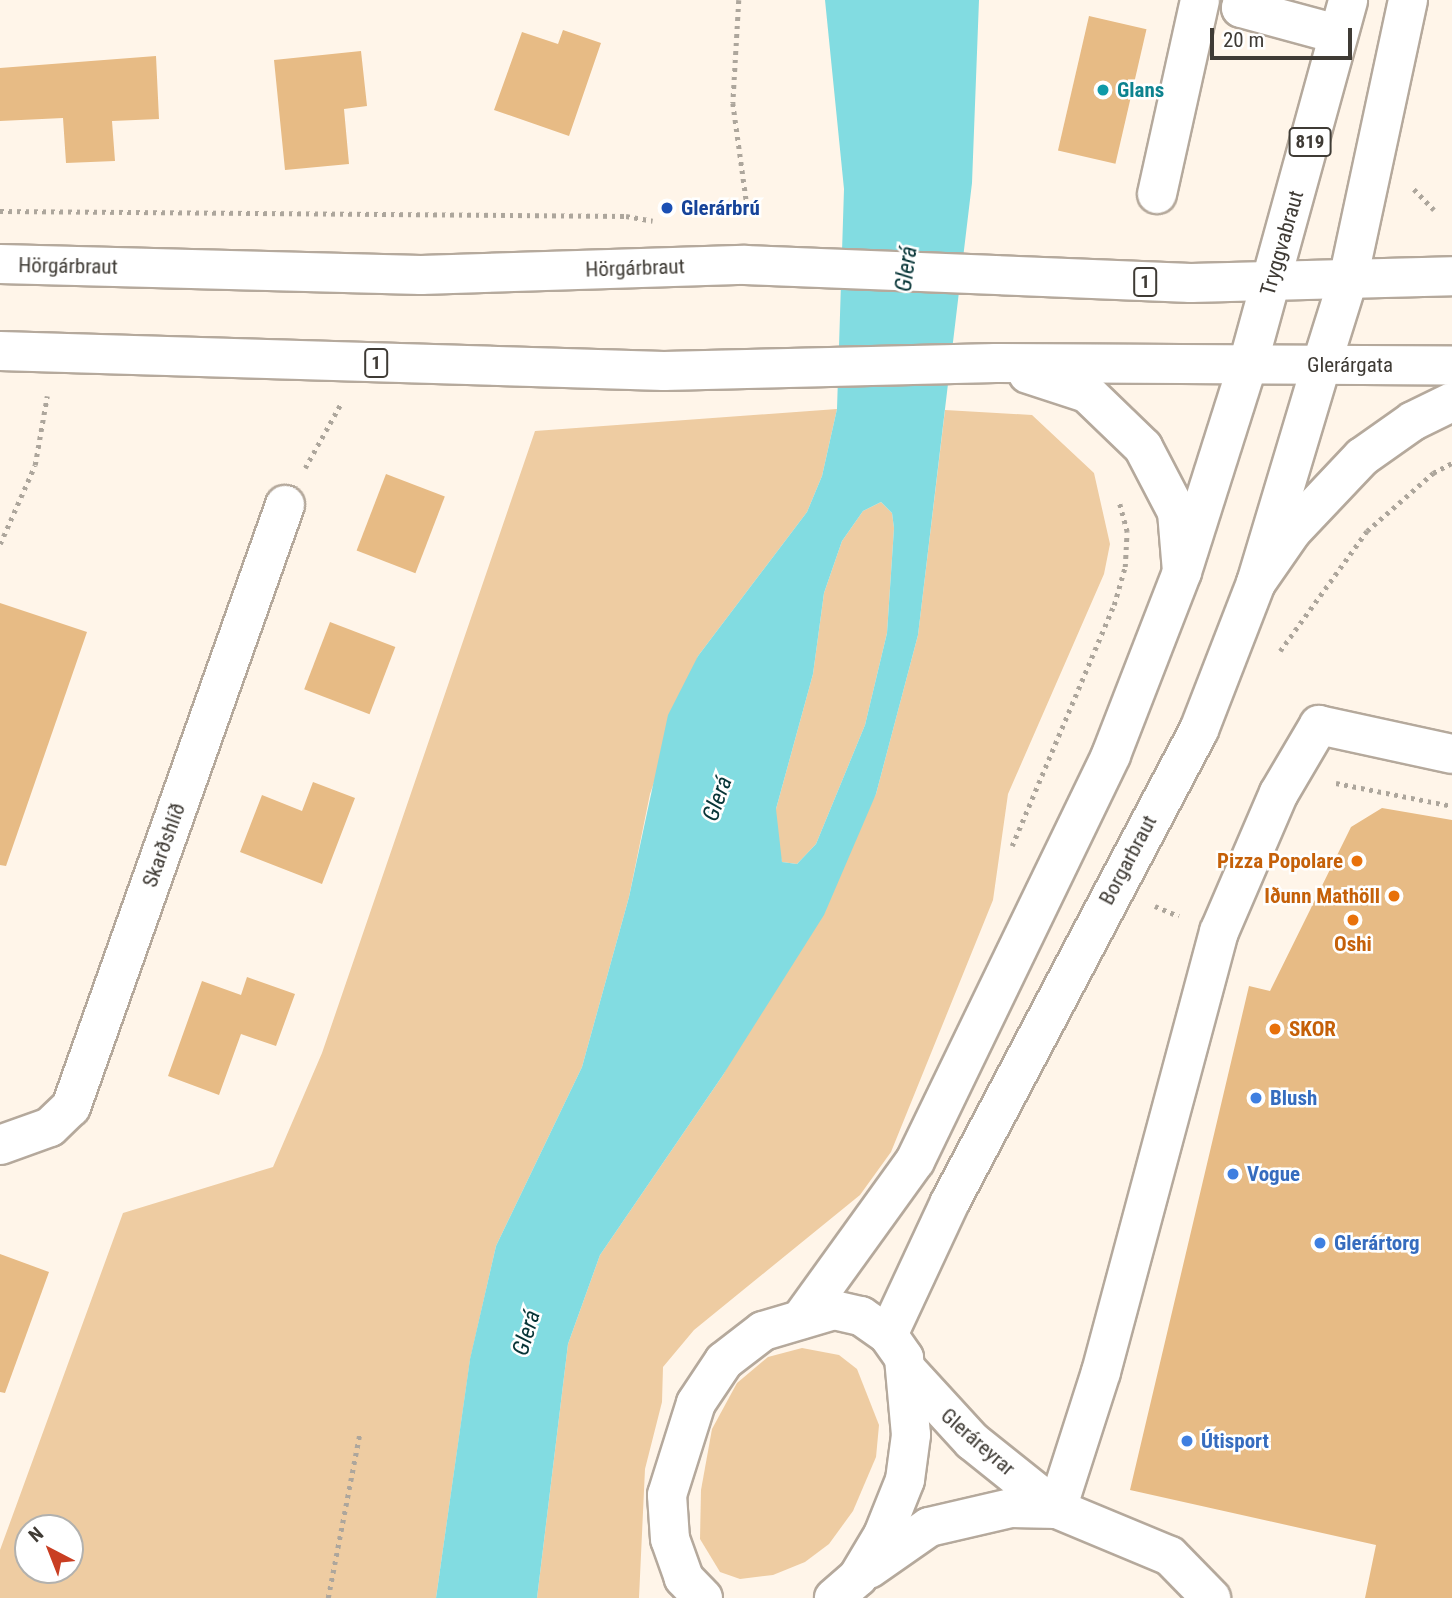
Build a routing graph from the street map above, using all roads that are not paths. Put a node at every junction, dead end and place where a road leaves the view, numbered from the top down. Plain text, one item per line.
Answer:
1 (1200, 0) edge
2 (1408, 0) edge
3 (1231, 3) edge
4 (1342, 17) edge
5 (1157, 194) dead end
6 (0, 264) edge
7 (1452, 276) edge
8 (1348, 280) junction
9 (1270, 283) junction
10 (0, 351) edge
11 (996, 363) junction
12 (1248, 364) junction
13 (1452, 365) edge
14 (1321, 366) junction
15 (1452, 402) edge
16 (285, 505) road end
17 (1182, 572) junction
18 (1256, 583) junction
19 (1452, 754) edge
20 (0, 1145) edge
21 (802, 1319) junction
22 (888, 1335) junction
23 (906, 1369) junction
24 (1057, 1509) junction
25 (846, 1587) edge
26 (689, 1591) edge
27 (1211, 1598) edge

1 - 5 main road
2 - 8 main road
3 - 4 main road
4 - 9 main road, Tryggvabraut / 819
6 - 9 main road, Hörgárbraut / 1
7 - 8 main road, 1
8 - 9 main road, 1
8 - 14 main road
9 - 12 main road, Tryggvabraut / 819
10 - 11 main road, 1
11 - 12 main road, 1
11 - 17 main road
12 - 14 main road, Glerárgata / 1
12 - 17 main road
13 - 14 main road, Glerárgata / 1
14 - 18 main road, Borgarbraut
15 - 18 main road
16 - 20 main road, Skarðshlíð
17 - 21 main road
18 - 22 main road, Borgarbraut
19 - 24 main road
21 - 22 main road
21 - 26 main road
22 - 23 main road
23 - 24 main road, Gleráreyrar
23 - 25 main road
24 - 25 main road, Gleráreyrar
24 - 27 main road, Gleráreyrar

